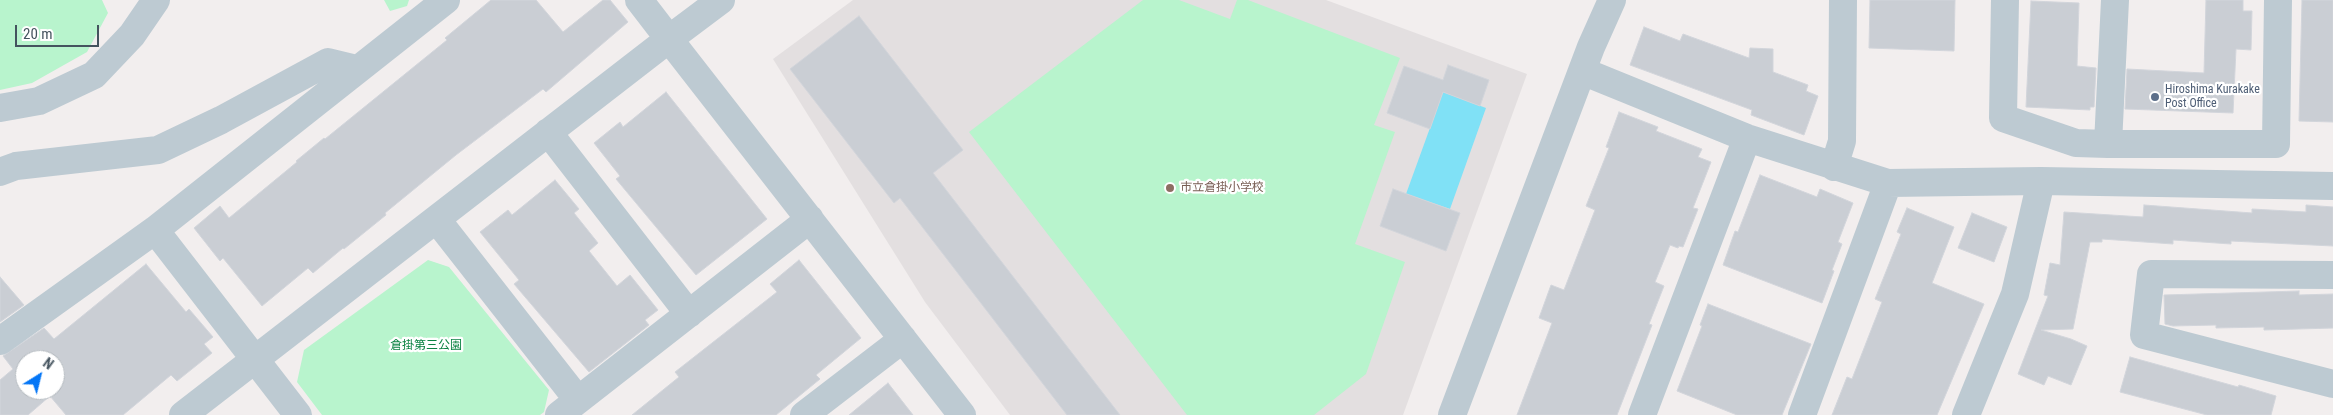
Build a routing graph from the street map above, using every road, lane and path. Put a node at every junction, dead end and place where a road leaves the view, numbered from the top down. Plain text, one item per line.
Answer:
1 (156, 0) edge
2 (446, 0) edge
3 (639, 0) edge
4 (721, 0) edge
5 (1612, 0) edge
6 (1843, 0) edge
7 (2005, 0) edge
8 (2115, 0) edge
9 (2278, 0) edge
10 (669, 39) junction
11 (357, 69) junction
12 (1582, 71) junction
13 (0, 108) edge
14 (548, 132) junction
15 (1747, 138) junction
16 (2108, 144) junction
17 (1834, 167) junction
18 (0, 172) edge
19 (2041, 181) junction
20 (1888, 183) junction
21 (2333, 186) edge
22 (437, 220) junction
23 (810, 220) junction
24 (155, 230) junction
25 (2333, 275) edge
26 (689, 314) junction
27 (903, 339) junction
28 (0, 341) edge
29 (254, 360) junction
30 (2333, 384) edge
31 (569, 408) edge
32 (183, 415) edge
33 (298, 415) edge
34 (804, 415) edge
35 (962, 415) edge
36 (1452, 415) edge
37 (1642, 415) edge
38 (1802, 415) edge
39 (1966, 415) edge

1 - 13 street
2 - 11 street
3 - 10 street
4 - 10 street
5 - 12 street
6 - 17 street
7 - 16 street
8 - 16 street
9 - 16 street
10 - 14 street
10 - 23 street
11 - 18 street
11 - 24 street
12 - 15 street
12 - 36 street
14 - 22 street
14 - 26 street
15 - 17 street
15 - 37 street
17 - 20 street
19 - 20 street
19 - 21 street
19 - 39 street
20 - 38 street
22 - 29 street
22 - 31 street
23 - 26 street
23 - 27 street
24 - 28 street
24 - 29 street
25 - 30 street
26 - 31 street
27 - 34 street
27 - 35 street
29 - 32 street
29 - 33 street

